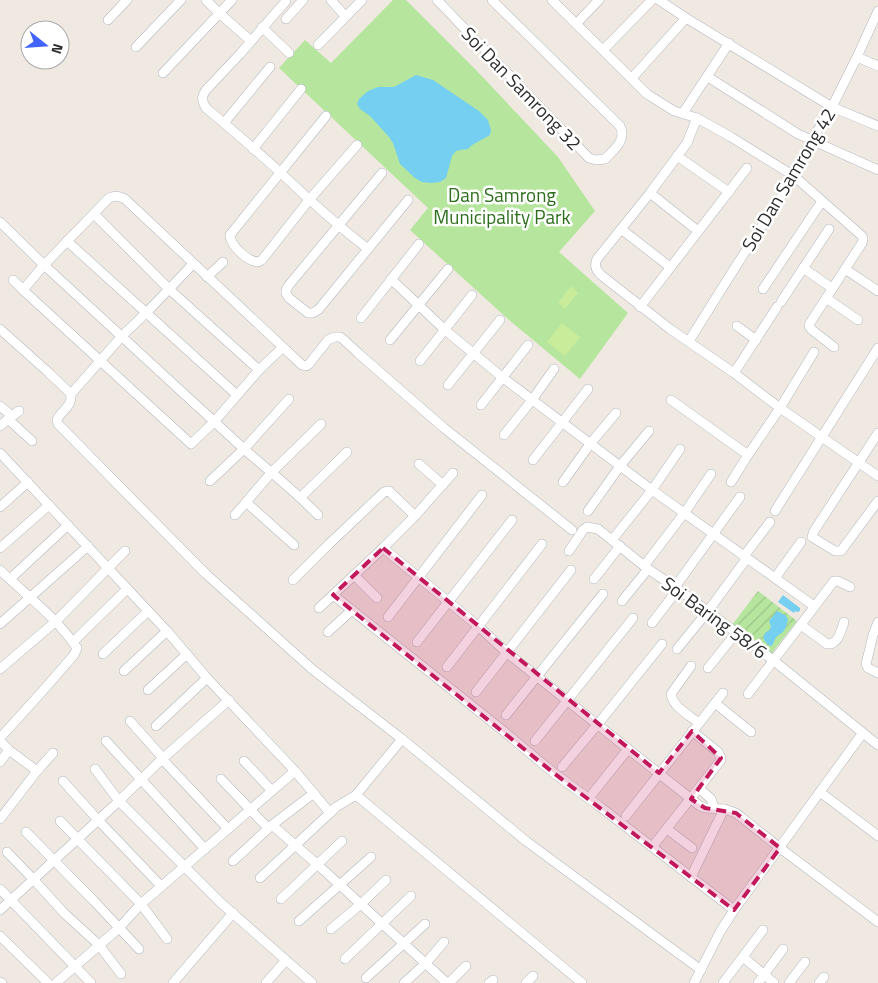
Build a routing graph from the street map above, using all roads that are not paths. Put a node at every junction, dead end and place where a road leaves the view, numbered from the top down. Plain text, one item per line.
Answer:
1 (127, 0) edge
2 (181, 0) edge
3 (206, 0) edge
4 (232, 0) edge
5 (286, 0) edge
6 (303, 0) edge
7 (331, 0) edge
8 (362, 0) edge
9 (437, 0) edge
10 (492, 0) edge
11 (552, 0) edge
12 (599, 0) edge
13 (652, 0) edge
14 (659, 0) edge
15 (878, 12) edge
16 (219, 13) junction
17 (345, 16) junction
18 (686, 18) junction
19 (286, 19) dead end
20 (108, 20) dead end
21 (576, 24) junction
22 (262, 27) junction
23 (875, 27) edge
24 (251, 41) junction
25 (729, 44) junction
26 (318, 45) dead end
27 (136, 46) dead end
28 (603, 50) junction
29 (289, 53) dead end
30 (857, 57) junction
31 (878, 66) edge
32 (270, 67) dead end
33 (163, 73) dead end
34 (708, 77) junction
35 (632, 78) junction
36 (302, 90) dead end
37 (832, 107) junction
38 (683, 113) junction
39 (326, 116) dead end
40 (697, 118) junction
41 (224, 123) junction
42 (878, 126) edge
43 (811, 141) junction
44 (356, 145) dead end
45 (253, 149) junction
46 (677, 156) junction
47 (748, 168) dead end
48 (878, 170) edge
49 (280, 172) junction
50 (382, 172) dead end
51 (794, 176) junction
52 (729, 192) junction
53 (650, 193) junction
54 (309, 200) junction
55 (408, 200) dead end
56 (822, 201) junction
57 (94, 214) junction
58 (0, 222) edge
59 (339, 226) junction
60 (621, 229) junction
61 (829, 230) dead end
62 (698, 231) junction
63 (67, 241) junction
64 (419, 244) dead end
65 (368, 249) junction
66 (223, 262) dead end
67 (194, 264) junction
68 (44, 265) junction
69 (670, 267) junction
70 (803, 268) junction
71 (448, 269) dead end
72 (845, 269) junction
73 (208, 277) junction
74 (391, 279) junction
75 (13, 280) dead end
76 (832, 288) junction
77 (169, 289) junction
78 (763, 289) dead end
79 (23, 290) junction
80 (878, 291) edge
81 (472, 295) dead end
82 (826, 298) junction
83 (418, 305) junction
84 (640, 307) junction
85 (147, 312) junction
86 (361, 318) dead end
87 (500, 320) dead end
88 (858, 320) dead end
89 (737, 326) dead end
90 (0, 329) edge
91 (445, 330) junction
92 (122, 336) junction
93 (390, 340) dead end
94 (756, 340) junction
95 (688, 341) junction
96 (528, 345) dead end
97 (834, 346) dead end
98 (282, 348) junction
99 (878, 348) edge
100 (814, 352) dead end
101 (474, 353) junction
102 (100, 360) junction
103 (420, 361) dead end
104 (554, 369) dead end
105 (260, 370) junction
106 (734, 373) junction
107 (502, 377) junction
108 (448, 385) dead end
109 (588, 388) dead end
110 (71, 394) junction
111 (237, 395) junction
112 (289, 399) dead end
113 (532, 400) junction
114 (671, 400) dead end
115 (481, 405) dead end
116 (0, 406) edge
117 (780, 408) junction
118 (616, 413) dead end
119 (13, 415) junction
120 (214, 422) junction
121 (563, 422) junction
122 (321, 424) dead end
123 (0, 426) edge
124 (649, 431) dead end
125 (878, 433) edge
126 (504, 435) dead end
127 (822, 437) junction
128 (32, 440) dead end
129 (590, 444) junction
130 (244, 449) junction
131 (680, 449) dead end
132 (347, 452) dead end
133 (0, 453) edge
134 (748, 455) junction
135 (532, 460) dead end
136 (858, 462) junction
137 (419, 464) dead end
138 (620, 466) junction
139 (271, 473) junction
140 (453, 473) dead end
141 (711, 474) dead end
142 (878, 476) edge
143 (210, 481) dead end
144 (28, 482) junction
145 (563, 482) dead end
146 (731, 482) dead end
147 (443, 485) junction
148 (652, 490) junction
149 (482, 495) dead end
150 (740, 497) dead end
151 (301, 498) junction
152 (878, 501) edge
153 (246, 502) junction
154 (49, 505) junction
155 (0, 507) edge
156 (588, 511) dead end
157 (776, 511) dead end
158 (685, 512) junction
159 (235, 515) dead end
160 (318, 515) dead end
161 (415, 516) junction
162 (512, 520) dead end
163 (770, 522) dead end
164 (68, 524) junction
165 (572, 530) dead end
166 (714, 534) junction
167 (802, 542) dead end
168 (616, 543) junction
169 (542, 544) dead end
170 (294, 545) dead end
171 (88, 546) junction
172 (0, 548) edge
173 (383, 548) junction
174 (125, 550) dead end
175 (569, 551) dead end
176 (746, 557) junction
177 (108, 568) junction
178 (646, 568) junction
179 (571, 570) dead end
180 (1, 572) edge
181 (354, 575) junction
182 (419, 577) junction
183 (775, 578) junction
184 (10, 579) junction
185 (594, 579) dead end
186 (294, 580) dead end
187 (676, 588) junction
188 (850, 588) dead end
189 (127, 589) junction
190 (604, 594) dead end
191 (333, 595) junction
192 (29, 597) junction
193 (377, 598) dead end
194 (622, 601) dead end
195 (448, 602) junction
196 (814, 606) junction
197 (319, 608) dead end
198 (352, 610) junction
199 (148, 611) junction
200 (708, 611) junction
201 (388, 617) dead end
202 (633, 618) dead end
203 (55, 622) junction
204 (844, 622) dead end
205 (878, 622) edge
206 (652, 623) dead end
207 (0, 624) edge
208 (801, 624) junction
209 (478, 626) junction
210 (167, 631) junction
211 (328, 632) dead end
212 (736, 633) junction
213 (875, 636) edge
214 (73, 642) junction
215 (417, 642) dead end
216 (662, 644) dead end
217 (677, 649) dead end
218 (506, 652) junction
219 (103, 654) dead end
220 (187, 654) junction
221 (773, 660) junction
222 (691, 666) dead end
223 (447, 667) dead end
224 (708, 668) dead end
225 (0, 670) edge
226 (124, 672) dead end
227 (878, 673) edge
228 (537, 676) junction
229 (207, 678) junction
230 (148, 690) dead end
231 (476, 692) dead end
232 (723, 692) dead end
233 (748, 694) dead end
234 (229, 700) junction
235 (568, 701) junction
236 (716, 703) junction
237 (506, 715) dead end
238 (130, 722) dead end
239 (699, 723) junction
240 (598, 724) junction
241 (156, 726) dead end
242 (692, 731) junction
243 (751, 732) dead end
244 (862, 734) junction
245 (402, 739) junction
246 (0, 740) edge
247 (106, 741) dead end
248 (536, 741) dead end
249 (878, 745) edge
250 (628, 749) junction
251 (9, 750) junction
252 (53, 753) dead end
253 (163, 759) junction
254 (244, 761) dead end
255 (0, 762) edge
256 (562, 767) dead end
257 (95, 769) dead end
258 (37, 771) junction
259 (295, 771) junction
260 (659, 773) junction
261 (221, 779) dead end
262 (141, 780) junction
263 (63, 781) dead end
264 (699, 788) junction
265 (272, 791) junction
266 (820, 792) junction
267 (314, 793) junction
268 (593, 793) dead end
269 (356, 795) junction
270 (691, 799) junction
271 (120, 800) junction
272 (714, 807) junction
273 (724, 809) junction
274 (251, 810) junction
275 (330, 813) junction
276 (626, 816) dead end
277 (0, 819) edge
278 (98, 820) junction
279 (60, 822) dead end
280 (270, 827) junction
281 (228, 829) junction
282 (667, 829) junction
283 (26, 832) dead end
284 (878, 836) edge
285 (77, 840) junction
286 (342, 841) dead end
287 (656, 842) dead end
288 (296, 846) junction
289 (692, 848) dead end
290 (780, 848) junction
291 (204, 849) junction
292 (7, 852) dead end
293 (372, 857) dead end
294 (54, 861) junction
295 (233, 861) dead end
296 (318, 865) junction
297 (184, 866) junction
298 (692, 877) junction
299 (260, 878) dead end
300 (34, 880) junction
301 (386, 880) dead end
302 (161, 886) junction
303 (340, 886) junction
304 (0, 889) edge
305 (411, 896) dead end
306 (281, 899) dead end
307 (12, 900) junction
308 (141, 904) junction
309 (361, 904) junction
310 (0, 910) edge
311 (734, 910) junction
312 (233, 913) junction
313 (299, 920) dead end
314 (878, 922) edge
315 (382, 924) junction
316 (425, 924) dead end
317 (120, 928) junction
318 (330, 929) dead end
319 (763, 930) dead end
320 (0, 936) edge
321 (166, 939) dead end
322 (444, 942) dead end
323 (404, 943) junction
324 (99, 945) junction
325 (783, 949) dead end
326 (140, 950) dead end
327 (743, 957) junction
328 (345, 959) dead end
329 (286, 960) junction
330 (805, 962) dead end
331 (426, 963) junction
332 (466, 966) dead end
333 (74, 967) junction
334 (701, 970) junction
335 (122, 974) dead end
336 (764, 975) junction
337 (533, 976) dead end
338 (366, 978) dead end
339 (48, 983) edge
340 (56, 983) edge
341 (90, 983) edge
342 (173, 983) edge
343 (266, 983) edge
344 (312, 983) edge
345 (404, 983) edge
346 (448, 983) edge
347 (526, 983) edge
348 (582, 983) edge
349 (694, 983) edge
350 (723, 983) edge
351 (758, 983) edge
352 (774, 983) edge
353 (789, 983) edge

1 - 20 street
2 - 27 street
3 - 16 street
4 - 16 street
5 - 22 street
6 - 19 street
7 - 17 street
8 - 17 street
9 - 10 street, Soi Dan Samrong 32
11 - 21 street
12 - 21 street
13 - 28 street
14 - 18 street
15 - 23 street, Soi Dan Samrong 42
16 - 24 street
16 - 33 street
17 - 26 street
18 - 25 street
18 - 35 street
21 - 28 street
22 - 24 street
22 - 29 street
23 - 30 street, Soi Dan Samrong 42
24 - 41 street
25 - 34 street
25 - 37 street
28 - 35 street
30 - 31 street
30 - 37 street, Soi Dan Samrong 42
32 - 41 street
34 - 38 street
34 - 43 street
35 - 38 street
36 - 45 street
37 - 42 street
37 - 43 street, Soi Dan Samrong 42
38 - 40 street
39 - 49 street
40 - 46 street
40 - 51 street
41 - 45 street
43 - 48 street
43 - 51 street, Soi Dan Samrong 42
44 - 54 street
45 - 49 street
46 - 52 street
46 - 53 street
47 - 52 street
49 - 54 street
49 - 54 street
50 - 59 street
51 - 56 street
51 - 95 street, Soi Dan Samrong 42
52 - 62 street
53 - 60 street
53 - 62 street
54 - 59 street
55 - 65 street
56 - 72 street
56 - 78 street
57 - 63 street
57 - 67 street
57 - 77 street
58 - 68 street
59 - 65 street
59 - 65 street
60 - 69 street
60 - 84 street
61 - 70 street
62 - 69 street
63 - 68 street
63 - 85 street
64 - 74 street
66 - 73 street
67 - 73 street
67 - 77 street
68 - 79 street
68 - 92 street
69 - 84 street
70 - 76 street
70 - 94 street
71 - 83 street
72 - 76 street
72 - 80 street
73 - 98 street
74 - 83 street
74 - 86 street
75 - 79 street
76 - 82 street
77 - 85 street
77 - 105 street
79 - 102 street
81 - 91 street
82 - 88 street
82 - 97 street
83 - 91 street
83 - 93 street
84 - 95 street
85 - 92 street
85 - 111 street
87 - 101 street
89 - 94 street
90 - 110 street
91 - 101 street
91 - 103 street
92 - 102 street
92 - 120 street
94 - 106 street
95 - 106 street
96 - 107 street
98 - 105 street
98 - 165 street
99 - 127 street
100 - 117 street
101 - 107 street
101 - 108 street
102 - 110 street
102 - 120 street
104 - 113 street
105 - 111 street
106 - 117 street
107 - 113 street
107 - 115 street
109 - 121 street
110 - 245 street
111 - 120 street
112 - 130 street
113 - 121 street
113 - 126 street
114 - 134 street
116 - 119 street
117 - 127 street
117 - 134 street
118 - 129 street
119 - 123 street
119 - 128 street
120 - 130 street
121 - 129 street
121 - 135 street
122 - 139 street
124 - 138 street
125 - 136 street
127 - 136 street
127 - 157 street
129 - 138 street
129 - 145 street
130 - 139 street
130 - 143 street
131 - 148 street
132 - 151 street
133 - 144 street
134 - 146 street
136 - 142 street
136 - 152 street
137 - 147 street
138 - 148 street
138 - 156 street
139 - 151 street
139 - 153 street
140 - 147 street
141 - 158 street
144 - 154 street
144 - 155 street
147 - 161 street
148 - 158 street
148 - 168 street
149 - 182 street
150 - 166 street
151 - 160 street
153 - 159 street
153 - 170 street
154 - 164 street
154 - 172 street
158 - 166 street
158 - 178 street
161 - 173 street
161 - 186 street
162 - 195 street
163 - 176 street
164 - 171 street
164 - 184 street
166 - 176 street
166 - 187 street
167 - 183 street
168 - 175 street, Soi Baring 58/6
168 - 178 street, Soi Baring 58/6
168 - 185 street
169 - 209 street
171 - 177 street
171 - 192 street
173 - 181 street
173 - 182 street
174 - 177 street
176 - 183 street
176 - 200 street
177 - 189 street
177 - 203 street
178 - 187 street, Soi Baring 58/6
178 - 194 street
179 - 218 street
180 - 184 street
181 - 191 street
181 - 193 street
182 - 195 street
182 - 201 street
183 - 196 street
184 - 192 street
187 - 200 street, Soi Baring 58/6
187 - 206 street
188 - 196 street
189 - 199 street
189 - 214 street
190 - 228 street
191 - 197 street
191 - 198 street
192 - 203 street
192 - 207 street
195 - 209 street
195 - 215 street
196 - 208 street
198 - 211 street
198 - 298 street
199 - 210 street
199 - 219 street
200 - 212 street, Soi Baring 58/6
200 - 217 street
202 - 235 street
203 - 214 street
203 - 225 street
204 - 208 street
205 - 213 street
208 - 221 street
209 - 218 street
209 - 223 street
210 - 220 street
210 - 226 street
212 - 221 street, Soi Baring 58/6
212 - 224 street
213 - 227 street
214 - 246 street
216 - 240 street
218 - 228 street
218 - 231 street
220 - 229 street
220 - 230 street
221 - 233 street
221 - 244 street, Soi Baring 58/6
222 - 239 street
228 - 235 street
228 - 237 street
229 - 234 street
229 - 241 street
232 - 236 street
234 - 253 street
234 - 259 street
235 - 240 street
235 - 248 street
236 - 239 street
236 - 243 street
238 - 253 street
239 - 242 street
240 - 250 street
240 - 256 street
242 - 260 street
242 - 264 street
244 - 249 street, Soi Baring 58/6
244 - 266 street
245 - 269 street
245 - 334 street
246 - 251 street
247 - 262 street
250 - 260 street
250 - 268 street
251 - 255 street
251 - 258 street
252 - 258 street
253 - 262 street
253 - 281 street
254 - 265 street
257 - 271 street
258 - 277 street
259 - 265 street
259 - 267 street
260 - 270 street
260 - 276 street
261 - 274 street
262 - 271 street
262 - 291 street
263 - 278 street
264 - 270 street
264 - 272 street
265 - 274 street
266 - 284 street
266 - 290 street
267 - 275 street
267 - 280 street
269 - 275 street
269 - 348 street
270 - 272 street
270 - 282 street
271 - 278 street
271 - 297 street
272 - 273 street
273 - 290 street
273 - 298 street
274 - 280 street
274 - 281 street
275 - 288 street
278 - 285 street
278 - 302 street
279 - 285 street
280 - 288 street
280 - 295 street
281 - 291 street
282 - 287 street
282 - 289 street
283 - 294 street
285 - 294 street
285 - 308 street
286 - 296 street
288 - 296 street
288 - 299 street
290 - 311 street
290 - 314 street
291 - 297 street
292 - 300 street
293 - 303 street
294 - 300 street
294 - 317 street
296 - 303 street
296 - 306 street
297 - 302 street
297 - 312 street
298 - 311 street
300 - 307 street
300 - 324 street
301 - 309 street
302 - 308 street
303 - 309 street
303 - 313 street
304 - 307 street
305 - 315 street
307 - 310 street
307 - 333 street
308 - 317 street
308 - 321 street
309 - 315 street
309 - 318 street
311 - 334 street
312 - 329 street
312 - 342 street
315 - 323 street
315 - 328 street
316 - 323 street
317 - 324 street
317 - 326 street
319 - 327 street
320 - 339 street
322 - 331 street
323 - 331 street
323 - 338 street
324 - 333 street
324 - 335 street
325 - 336 street
327 - 336 street
327 - 350 street
329 - 343 street
329 - 344 street
330 - 353 street
331 - 345 street
331 - 346 street
332 - 346 street
333 - 340 street
333 - 341 street
334 - 349 street
336 - 351 street
336 - 352 street
337 - 347 street

